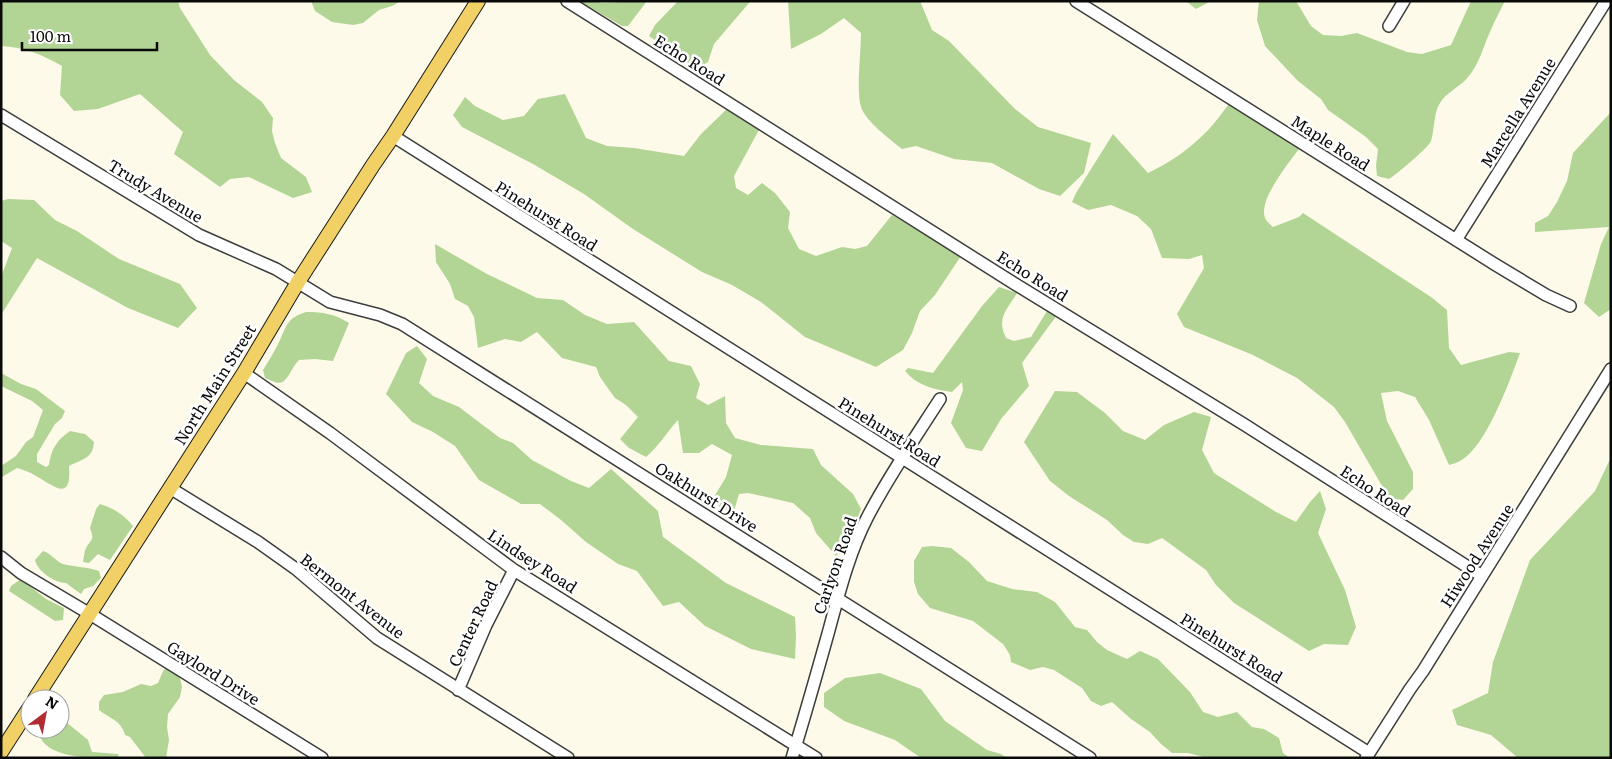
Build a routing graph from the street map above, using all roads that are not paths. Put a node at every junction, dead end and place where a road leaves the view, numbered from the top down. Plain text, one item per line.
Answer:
1 (478, 1) edge
2 (567, 1) edge
3 (1076, 1) edge
4 (1404, 1) edge
5 (1606, 1) edge
6 (1388, 26) dead end
7 (1, 115) edge
8 (393, 136) junction
9 (1456, 240) junction
10 (298, 282) junction
11 (1570, 306) dead end
12 (1611, 369) edge
13 (244, 373) junction
14 (940, 399) dead end
15 (902, 458) junction
16 (170, 488) junction
17 (1, 557) edge
18 (514, 570) junction
19 (1482, 576) junction
20 (837, 597) junction
21 (90, 614) junction
22 (41, 689) edge
23 (458, 690) junction
24 (20, 723) edge
25 (796, 745) junction
26 (1, 752) edge
27 (1368, 755) edge
28 (322, 758) edge
29 (568, 758) edge
30 (792, 758) edge
31 (816, 758) edge
32 (1090, 758) edge

1 - 8 main road, North Main Street
2 - 19 street, Echo Road
3 - 9 street, Maple Road
4 - 6 street
5 - 9 street, Marcella Avenue
7 - 10 street, Trudy Avenue
8 - 10 main road, North Main Street
8 - 15 street, Pinehurst Road
9 - 11 street, Maple Road
10 - 13 main road, North Main Street
10 - 20 street, Oakhurst Drive
12 - 19 street, Hiwood Avenue
13 - 16 main road, North Main Street
13 - 18 street, Lindsey Road
14 - 15 street, Carlyon Road
15 - 20 street, Carlyon Road
15 - 27 street, Pinehurst Road
16 - 21 main road, North Main Street
16 - 23 street, Bermont Avenue
17 - 21 street, Gaylord Drive
18 - 23 street, Center Road
18 - 25 street, Lindsey Road
19 - 27 street, Hiwood Avenue
20 - 25 street, Carlyon Road
20 - 32 street, Oakhurst Drive
21 - 22 main road, North Main Street
21 - 28 street, Gaylord Drive
23 - 29 street, Bermont Avenue
24 - 26 main road
25 - 30 street, Carlyon Road
25 - 31 street, Lindsey Road

